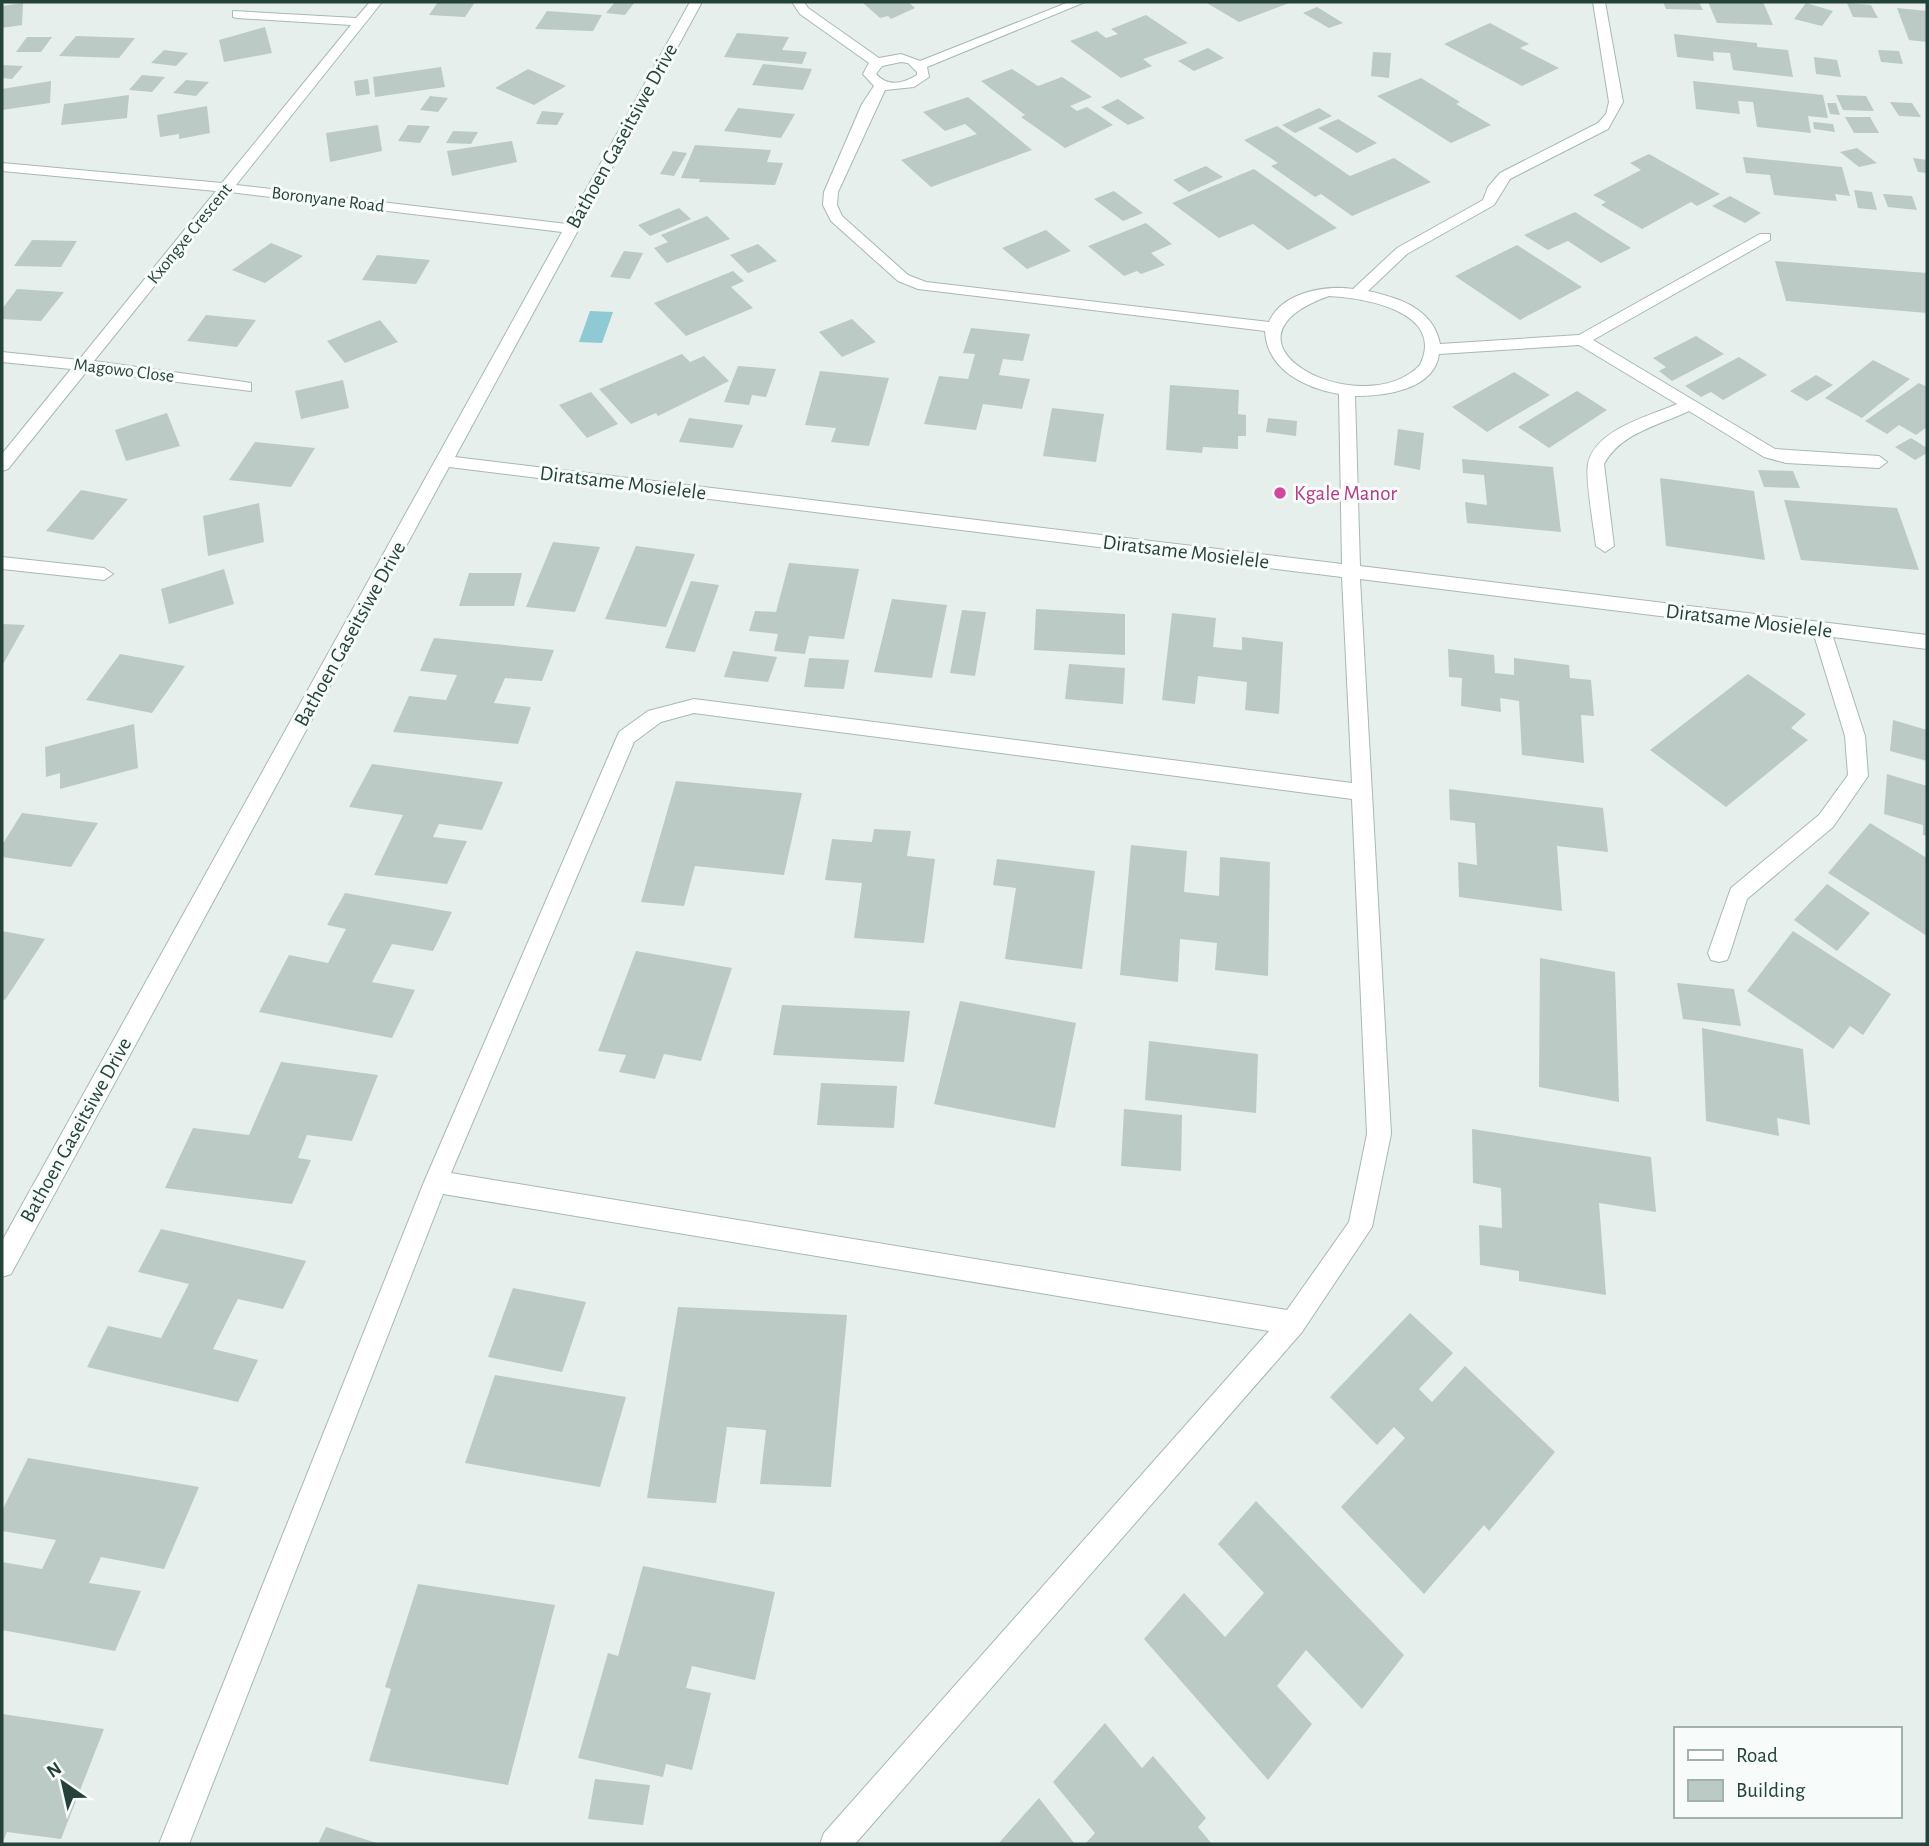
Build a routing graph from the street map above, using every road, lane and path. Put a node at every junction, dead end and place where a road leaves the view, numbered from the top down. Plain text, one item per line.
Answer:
1 (376, 2) edge
2 (696, 2) edge
3 (797, 2) edge
4 (1079, 2) edge
5 (1599, 2) edge
6 (237, 14) dead end
7 (359, 22) junction
8 (877, 62) junction
9 (920, 65) junction
10 (881, 85) junction
11 (2, 167) edge
12 (228, 188) junction
13 (570, 229) junction
14 (1765, 237) dead end
15 (1359, 291) junction
16 (1272, 327) junction
17 (1582, 340) junction
18 (1434, 349) junction
19 (2, 357) edge
20 (83, 365) junction
21 (245, 387) dead end
22 (1347, 391) junction
23 (1687, 406) junction
24 (445, 461) junction
25 (1879, 462) dead end
26 (2, 465) edge
27 (1605, 546) dead end
28 (2, 563) edge
29 (1351, 573) junction
30 (104, 574) dead end
31 (1821, 629) junction
32 (1927, 642) edge
33 (1362, 792) junction
34 (1720, 953) dead end
35 (436, 1182) junction
36 (2, 1265) edge
37 (1293, 1323) junction
38 (174, 1844) edge
39 (835, 1844) edge

1 - 7 street, Kxongxe Crescent
2 - 13 street, Bathoen Gaseitsiwe Drive
3 - 8 street
4 - 9 street
5 - 15 street
6 - 7 street
7 - 12 street, Kxongxe Crescent
8 - 9 street
8 - 10 street
9 - 10 street
10 - 16 street
11 - 12 street, Boronyane Road
12 - 13 street, Boronyane Road
12 - 20 street, Kxongxe Crescent
13 - 24 street, Bathoen Gaseitsiwe Drive
14 - 17 street
15 - 16 street
15 - 18 street
16 - 22 street
17 - 18 street
17 - 23 street
18 - 22 street
19 - 20 street, Magowo Close
20 - 21 street, Magowo Close
20 - 26 street, Kxongxe Crescent
22 - 29 street
23 - 25 street
23 - 27 street
24 - 29 street, Diratsame Mosielele
24 - 36 street, Bathoen Gaseitsiwe Drive
28 - 30 street
29 - 31 street, Diratsame Mosielele
29 - 33 street
31 - 32 street, Diratsame Mosielele
31 - 34 street
33 - 35 street
33 - 37 street
35 - 37 street
35 - 38 street
37 - 39 street

